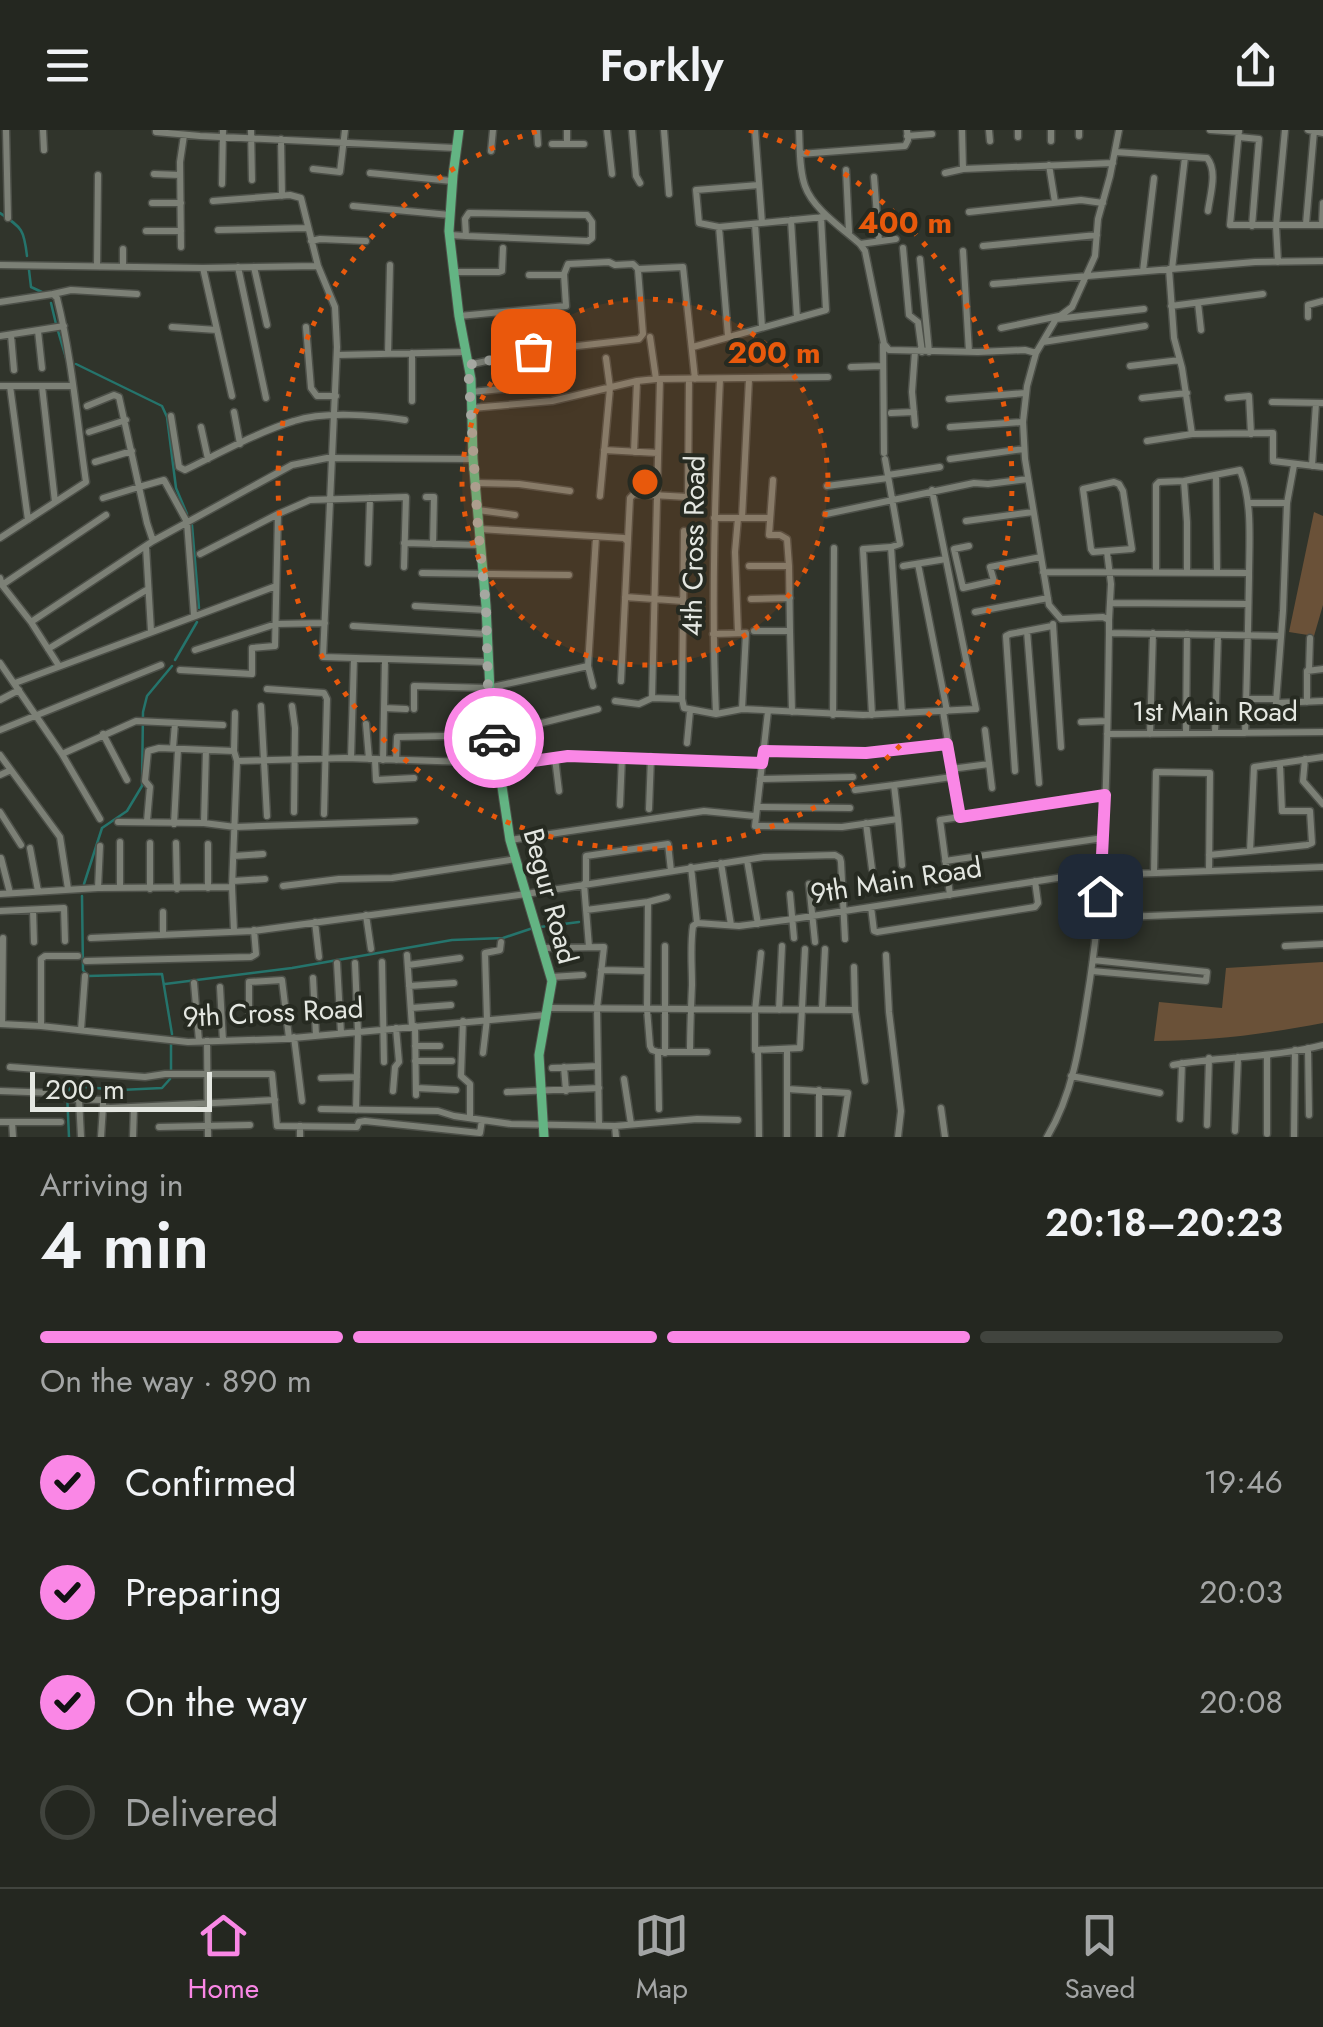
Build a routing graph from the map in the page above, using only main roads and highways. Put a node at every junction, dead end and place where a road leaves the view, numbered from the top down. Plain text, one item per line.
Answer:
1 (459, 130) edge
2 (544, 1137) edge

1 - 2 main road, Begur Road

